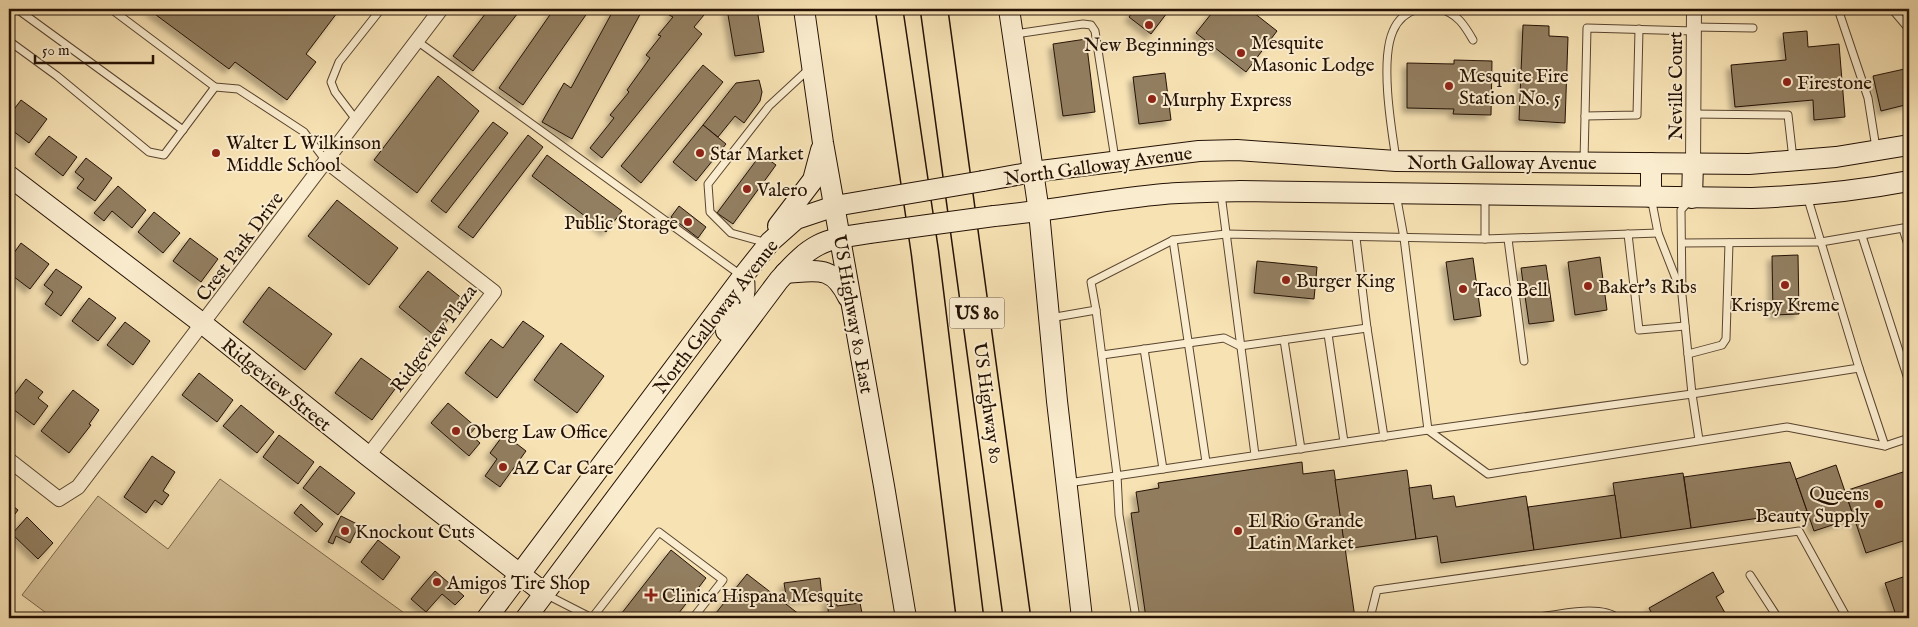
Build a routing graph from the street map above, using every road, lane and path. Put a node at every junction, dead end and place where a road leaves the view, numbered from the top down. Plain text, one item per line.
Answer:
1 (17, 9) edge
2 (111, 9) edge
3 (381, 9) edge
4 (441, 9) edge
5 (804, 9) edge
6 (888, 9) edge
7 (934, 9) edge
8 (1009, 9) edge
9 (1418, 9) edge
10 (1440, 9) edge
11 (1694, 9) edge
12 (1838, 9) edge
13 (1892, 9) edge
14 (1753, 28) dead end
15 (1639, 29) junction
16 (1694, 29) junction
17 (1909, 30) edge
18 (1013, 35) junction
19 (1473, 40) dead end
20 (9, 41) edge
21 (417, 41) junction
22 (812, 66) junction
23 (215, 87) junction
24 (1693, 114) junction
25 (1585, 116) junction
26 (357, 121) junction
27 (183, 130) junction
28 (823, 144) junction
29 (1909, 145) edge
30 (1876, 151) junction
31 (326, 161) junction
32 (1396, 161) junction
33 (1793, 161) junction
34 (1115, 162) junction
35 (1584, 162) junction
36 (1651, 163) junction
37 (1693, 163) junction
38 (1033, 172) junction
39 (9, 176) edge
40 (1909, 181) edge
41 (1220, 192) junction
42 (1396, 193) junction
43 (1485, 194) junction
44 (1807, 196) junction
45 (1651, 197) junction
46 (1692, 198) junction
47 (835, 206) junction
48 (1038, 212) junction
49 (1906, 228) edge
50 (1226, 234) junction
51 (1628, 234) junction
52 (1658, 234) junction
53 (1862, 236) junction
54 (840, 237) junction
55 (1356, 238) junction
56 (1404, 238) junction
57 (1508, 238) junction
58 (1484, 239) junction
59 (1173, 240) junction
60 (1821, 242) junction
61 (1682, 243) junction
62 (1728, 244) junction
63 (1909, 248) edge
64 (762, 250) junction
65 (784, 274) junction
66 (743, 276) junction
67 (1682, 295) junction
68 (853, 308) junction
69 (1096, 310) junction
70 (1048, 318) junction
71 (203, 324) junction
72 (1685, 326) junction
73 (1368, 328) junction
74 (1328, 334) junction
75 (1284, 340) junction
76 (1188, 343) junction
77 (1240, 346) junction
78 (1144, 349) junction
79 (1688, 354) junction
80 (1102, 355) junction
81 (1524, 361) dead end
82 (1858, 368) junction
83 (1909, 382) edge
84 (1692, 394) junction
85 (686, 404) junction
86 (1428, 430) junction
87 (1384, 437) junction
88 (1909, 438) edge
89 (1699, 440) junction
90 (1344, 442) junction
91 (1885, 446) junction
92 (1301, 449) junction
93 (1254, 455) junction
94 (368, 456) junction
95 (9, 460) edge
96 (1206, 462) junction
97 (1163, 469) junction
98 (1117, 475) junction
99 (1068, 483) junction
100 (520, 575) junction
101 (1750, 576) dead end
102 (544, 593) junction
103 (1561, 616) edge
104 (487, 618) edge
105 (526, 618) edge
106 (592, 618) edge
107 (693, 618) edge
108 (906, 618) edge
109 (970, 618) edge
110 (1017, 618) edge
111 (1082, 618) edge
112 (1136, 618) edge
113 (1370, 618) edge
114 (1534, 618) edge
115 (1617, 618) edge
116 (1778, 618) edge
117 (1847, 618) edge

1 - 27 lane
2 - 23 lane
3 - 26 lane
4 - 21 street, Crest Park Drive
5 - 22 main road, US Highway 80 East
6 - 109 highway, US 80
7 - 110 highway, US Highway 80 / US 80
8 - 18 main road
9 - 32 lane
10 - 19 lane
11 - 16 street, Neville Court
12 - 30 lane
13 - 17 lane
14 - 16 lane
15 - 16 lane
15 - 25 lane
15 - 25 lane
16 - 24 street, Neville Court
18 - 34 lane
18 - 38 main road
20 - 27 lane
21 - 26 street, Crest Park Drive
21 - 66 lane
22 - 28 main road, US Highway 80 East
22 - 64 lane
23 - 27 lane
23 - 31 lane
24 - 33 lane
24 - 37 street, Neville Court
25 - 35 lane
26 - 31 street, Crest Park Drive
28 - 47 main road, US Highway 80 East
28 - 64 main road
29 - 30 main road, North Galloway Avenue
30 - 33 main road, North Galloway Avenue
31 - 71 street, Crest Park Drive
31 - 94 street, Ridgeview Plaza
32 - 34 main road, North Galloway Avenue
32 - 35 main road, North Galloway Avenue
32 - 42 main road
33 - 37 main road, North Galloway Avenue
34 - 38 main road, North Galloway Avenue
35 - 36 main road, North Galloway Avenue
36 - 37 main road, North Galloway Avenue
36 - 45 main road
37 - 46 main road
38 - 47 main road, North Galloway Avenue, bridge
38 - 48 main road
39 - 71 main road, Ridgeview Street
40 - 44 main road, North Galloway Avenue
41 - 42 main road, North Galloway Avenue
41 - 48 main road, North Galloway Avenue
41 - 50 lane
42 - 43 main road, North Galloway Avenue
42 - 56 lane
43 - 45 main road, North Galloway Avenue
43 - 58 lane
44 - 46 main road, North Galloway Avenue
44 - 60 lane
45 - 46 main road, North Galloway Avenue
45 - 52 lane
46 - 61 lane
47 - 54 main road, US Highway 80 East
47 - 64 main road, North Galloway Avenue
48 - 54 main road, North Galloway Avenue, bridge
48 - 70 main road
49 - 53 lane
49 - 63 lane
50 - 55 lane
50 - 59 lane
50 - 77 lane
51 - 52 lane
51 - 57 lane
51 - 72 lane
52 - 67 lane
53 - 60 lane
53 - 83 lane
54 - 65 main road, North Galloway Avenue
54 - 68 main road, US Highway 80 East
55 - 56 lane
55 - 73 lane
56 - 58 lane
56 - 86 lane
57 - 58 lane
57 - 81 lane
59 - 69 lane
59 - 76 lane
60 - 62 lane
60 - 82 lane
61 - 62 lane
61 - 67 lane
62 - 79 lane
64 - 66 main road, North Galloway Avenue
65 - 68 main road
65 - 85 main road, North Galloway Avenue
66 - 85 main road
66 - 100 main road, North Galloway Avenue
67 - 72 lane
68 - 108 main road, US Highway 80 East
69 - 70 lane
69 - 80 lane
70 - 99 main road
71 - 94 main road, Ridgeview Street
71 - 95 street, Crest Park Drive
72 - 79 lane
73 - 74 lane
73 - 87 lane
74 - 75 lane
74 - 90 lane
75 - 77 lane
75 - 92 lane
76 - 77 lane
76 - 78 lane
76 - 96 lane
77 - 93 lane
78 - 80 lane
78 - 97 lane
79 - 84 lane
80 - 98 lane
82 - 84 lane
82 - 91 lane
84 - 86 lane
84 - 89 lane
85 - 102 main road, North Galloway Avenue
86 - 87 lane
86 - 89 lane
87 - 90 lane
88 - 91 lane
89 - 91 lane
90 - 92 lane
92 - 93 lane
93 - 96 lane
94 - 100 main road, Ridgeview Street
96 - 97 lane
97 - 98 lane
98 - 99 lane
98 - 112 lane
99 - 111 main road
100 - 102 main road, Ridgeview Street
100 - 104 main road, North Galloway Avenue
101 - 116 lane
102 - 105 main road, North Galloway Avenue
102 - 106 lane
103 - 114 lane
103 - 115 lane
106 - 107 lane
113 - 117 lane

